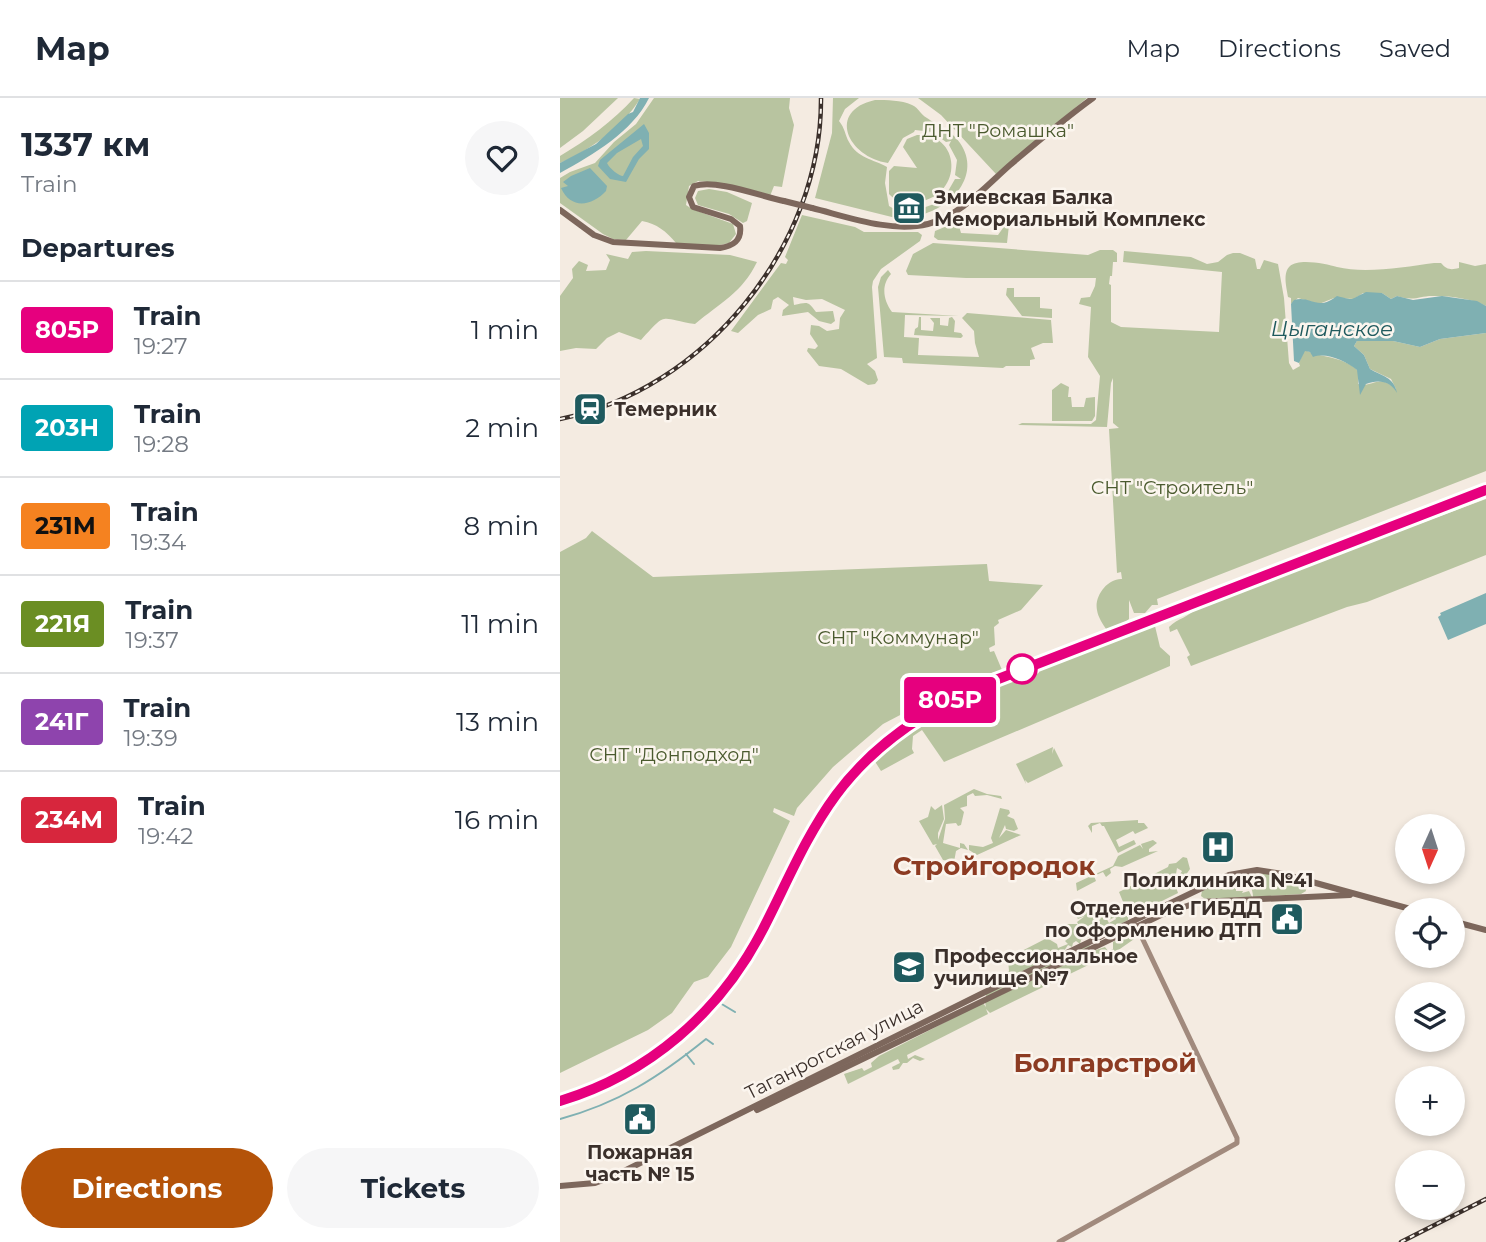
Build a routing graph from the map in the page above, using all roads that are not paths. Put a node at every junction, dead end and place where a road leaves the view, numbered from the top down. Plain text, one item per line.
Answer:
1 (1093, 98) edge
2 (560, 210) edge
3 (1304, 880) junction
4 (1322, 885) junction
5 (1203, 886) junction
6 (1187, 894) junction
7 (1355, 894) junction
8 (1303, 895) junction
9 (1320, 895) junction
10 (1208, 902) junction
11 (1191, 904) junction
12 (1395, 905) edge
13 (1135, 923) junction
14 (1465, 924) edge
15 (1486, 930) edge
16 (560, 1188) edge
17 (1059, 1242) edge

1 - 2 main road, bridge
3 - 4 main road, Таганрогская улица
3 - 5 main road, Таганрогская улица
3 - 8 main road
4 - 7 main road, Таганрогская улица
4 - 9 main road
5 - 6 main road, Таганрогская улица
5 - 10 main road
6 - 11 main road
6 - 13 main road, Таганрогская улица
7 - 9 main road, Таганрогская улица
7 - 12 main road, Таганрогская улица
8 - 9 main road, Таганрогская улица
8 - 10 main road, Таганрогская улица
10 - 11 main road, Таганрогская улица
11 - 13 main road, Таганрогская улица
13 - 16 main road, Таганрогская улица
13 - 17 street
14 - 15 main road

